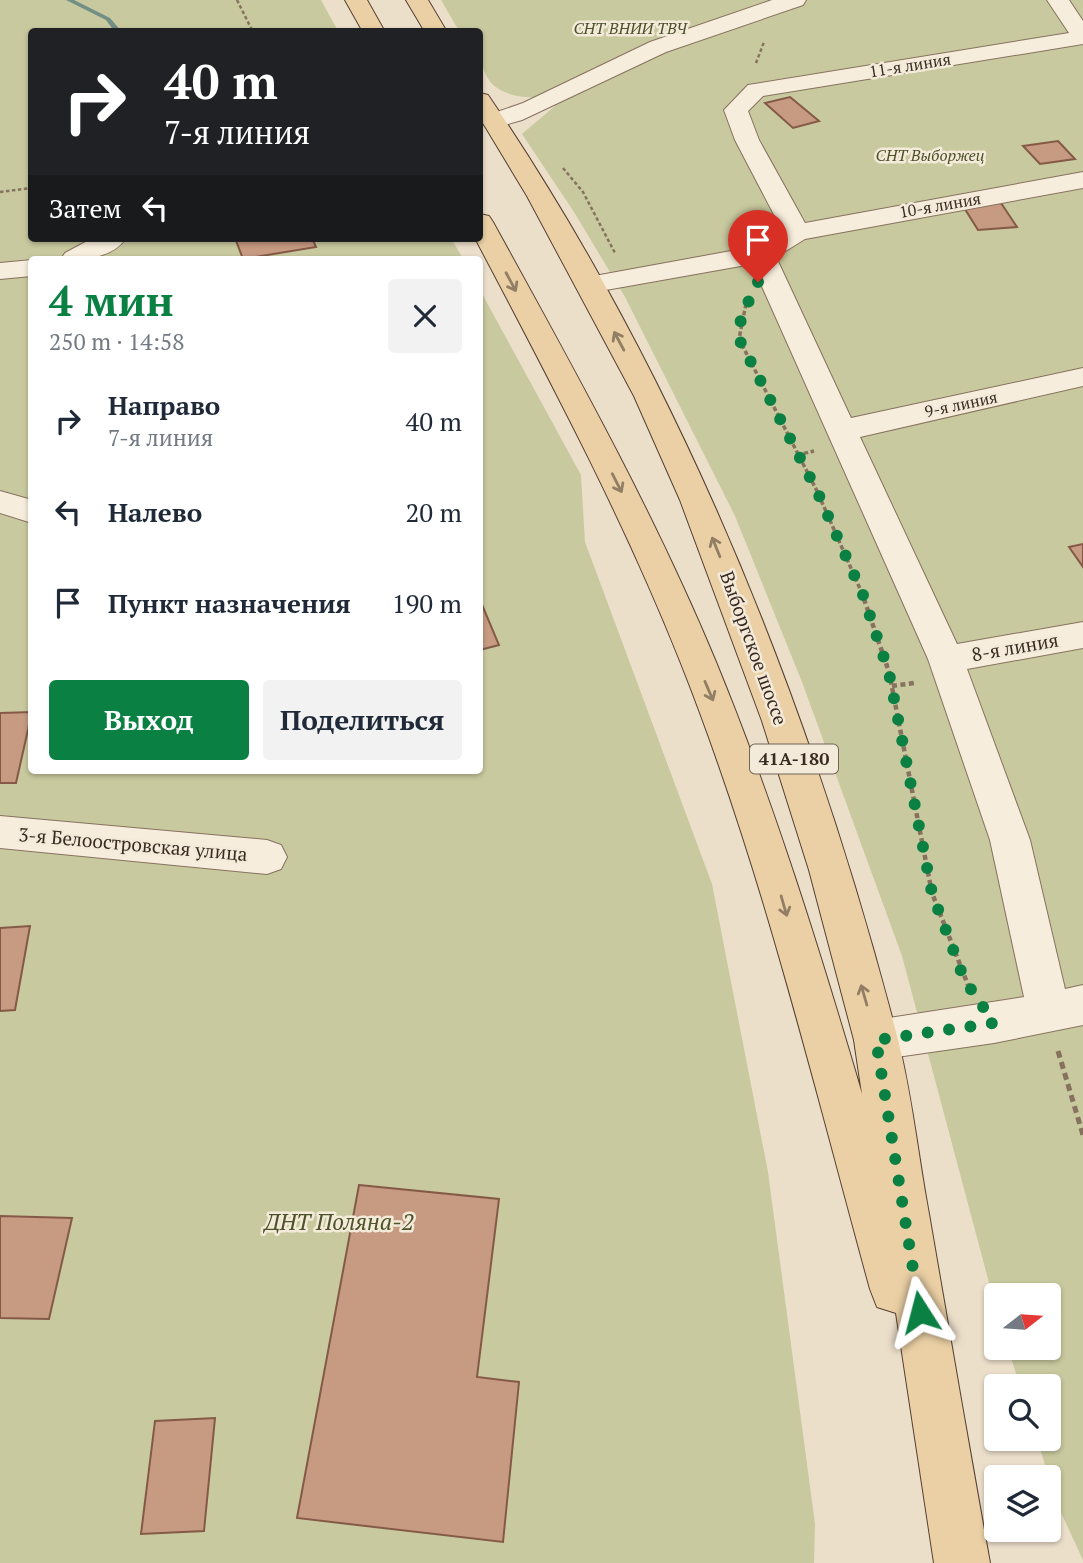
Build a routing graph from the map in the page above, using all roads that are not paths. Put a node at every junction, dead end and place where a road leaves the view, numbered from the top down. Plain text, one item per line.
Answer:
1 (356, 0) edge
2 (417, 0) edge
3 (795, 0) edge
4 (1058, 0) edge
5 (372, 28) edge
6 (434, 28) edge
7 (1083, 37) edge
8 (487, 110) edge
9 (1083, 180) edge
10 (483, 228) edge
11 (797, 232) junction
12 (106, 242) edge
13 (80, 256) edge
14 (764, 260) junction
15 (28, 268) edge
16 (0, 271) edge
17 (589, 285) junction
18 (1083, 377) edge
19 (840, 431) junction
20 (0, 502) edge
21 (28, 511) edge
22 (1083, 635) edge
23 (947, 659) junction
24 (0, 832) edge
25 (267, 857) dead end
26 (1066, 1009) edge
27 (876, 1040) junction
28 (941, 1449) junction
29 (962, 1563) edge

1 - 5 main road
2 - 6 main road
3 - 8 street
4 - 7 street
7 - 11 street, 11-я линия
8 - 17 main road, Выборгское шоссе / 41А-180
9 - 11 street, 10-я линия
10 -> 28 main road, Выборгское шоссе / 41А-180
11 - 14 street
12 - 13 street
14 - 17 street
14 - 19 street
15 - 16 street
27 -> 17 main road, Выборгское шоссе / 41А-180
18 - 19 street, 9-я линия
19 - 23 street
20 - 21 street
22 - 23 street, 8-я линия
23 - 26 street
24 - 25 street, 3-я Белоостровская улица
26 - 27 street
27 - 28 main road, Выборгское шоссе / 41А-180
28 - 29 main road, Выборгское шоссе / 41А-180

